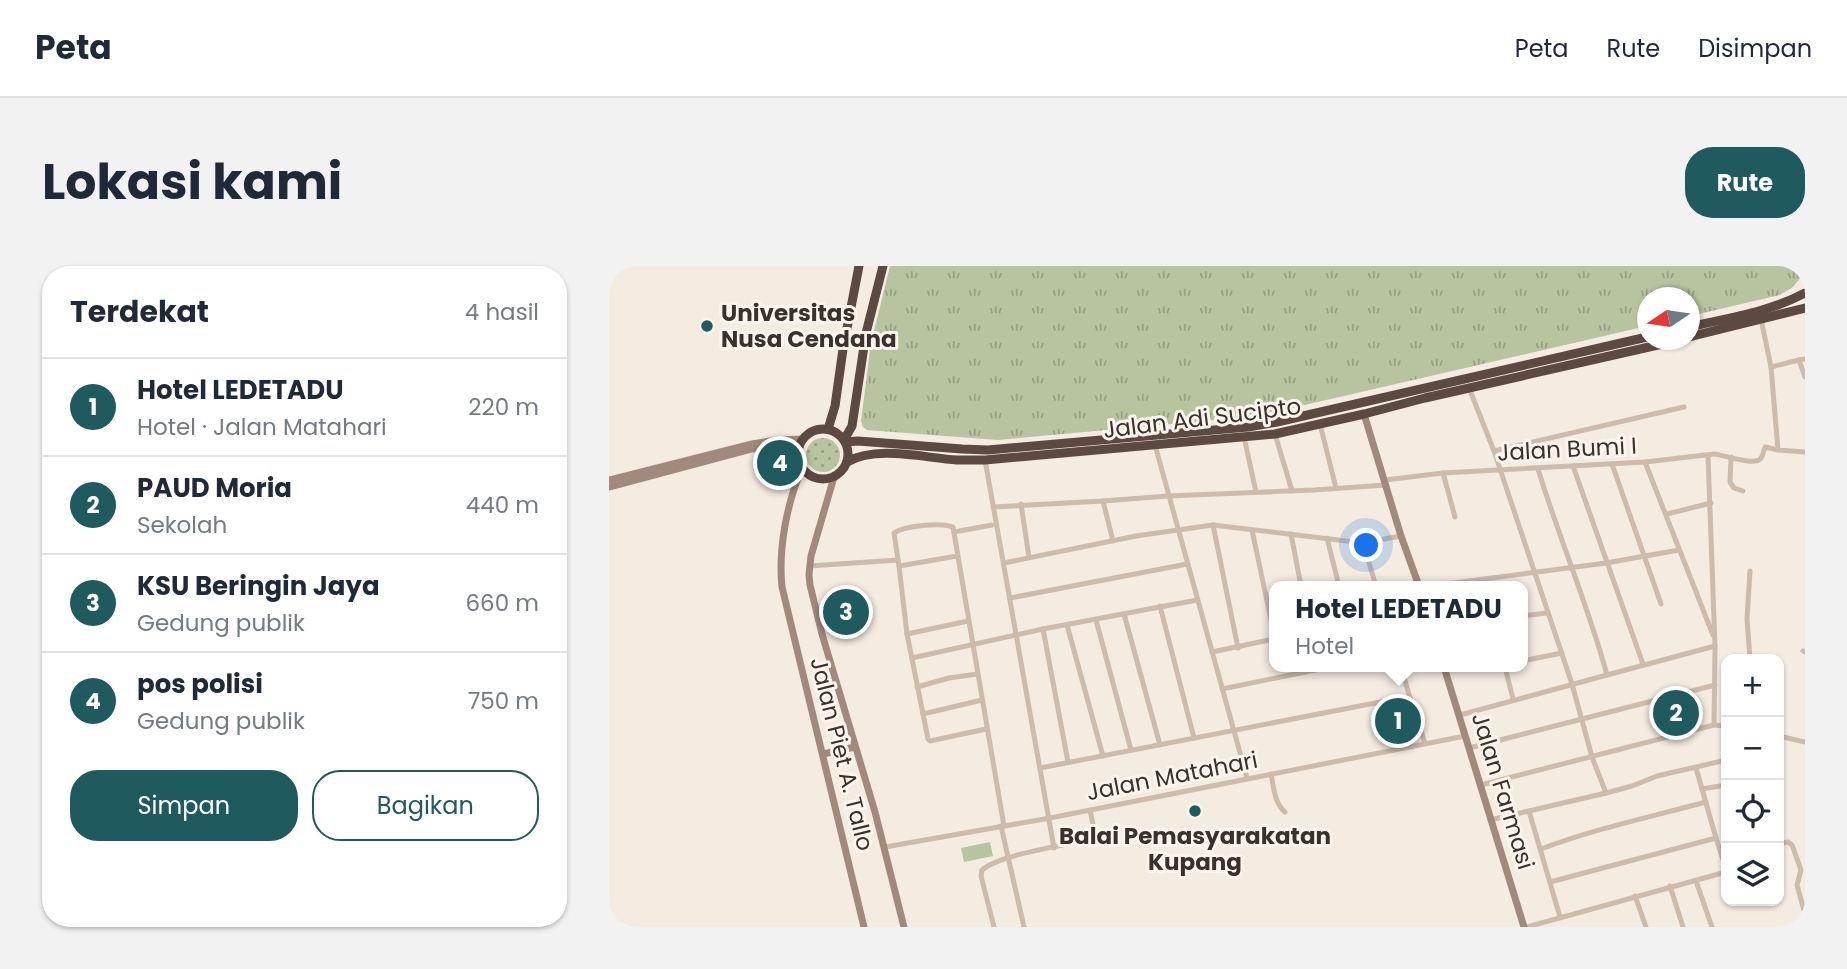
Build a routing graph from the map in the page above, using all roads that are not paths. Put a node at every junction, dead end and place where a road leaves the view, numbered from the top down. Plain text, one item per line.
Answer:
1 (859, 266) edge
2 (883, 266) edge
3 (1805, 293) edge
4 (1805, 308) edge
5 (1761, 319) junction
6 (1700, 324) edge
7 (1700, 334) edge
8 (1637, 340) edge
9 (1637, 346) edge
10 (1605, 351) junction
11 (1802, 359) edge
12 (1770, 367) junction
13 (1805, 377) edge
14 (1469, 388) junction
15 (1684, 407) dead end
16 (1364, 414) junction
17 (1320, 424) junction
18 (828, 429) junction
19 (1275, 434) junction
20 (1244, 436) junction
21 (1185, 437) junction
22 (803, 439) junction
23 (845, 441) junction
24 (1155, 445) junction
25 (1779, 450) junction
26 (1494, 451) junction
27 (1805, 452) edge
28 (798, 456) junction
29 (1708, 456) junction
30 (1731, 457) junction
31 (985, 460) junction
32 (847, 462) junction
33 (1646, 462) junction
34 (1612, 464) junction
35 (1573, 466) junction
36 (802, 468) junction
37 (1538, 469) junction
38 (1500, 471) junction
39 (1443, 473) junction
40 (834, 477) junction
41 (609, 480) edge
42 (1385, 483) junction
43 (609, 487) edge
44 (1336, 488) junction
45 (1291, 491) junction
46 (1743, 491) dead end
47 (1256, 492) junction
48 (1168, 496) junction
49 (1103, 501) junction
50 (1710, 503) junction
51 (1021, 505) junction
52 (993, 506) junction
53 (1667, 514) junction
54 (1455, 517) dead end
55 (992, 525) dead end
56 (1213, 525) junction
57 (1177, 529) junction
58 (1252, 530) junction
59 (954, 532) junction
60 (1291, 534) junction
61 (1401, 536) junction
62 (1327, 538) junction
63 (1113, 541) junction
64 (1363, 543) junction
65 (1679, 550) junction
66 (957, 556) junction
67 (1029, 557) junction
68 (1644, 557) junction
69 (899, 563) junction
70 (1004, 563) junction
71 (1606, 563) junction
72 (1187, 564) junction
73 (809, 566) junction
74 (1572, 567) junction
75 (1751, 571) dead end
76 (1533, 572) junction
77 (1300, 581) edge
78 (1338, 581) edge
79 (1374, 581) edge
80 (1417, 581) edge
81 (1467, 581) edge
82 (1010, 598) junction
83 (1197, 600) junction
84 (1661, 604) dead end
85 (1160, 606) junction
86 (1269, 613) edge
87 (1547, 613) junction
88 (1124, 614) junction
89 (1528, 615) edge
90 (1096, 620) junction
91 (968, 621) junction
92 (1067, 625) junction
93 (1043, 629) junction
94 (907, 634) junction
95 (1017, 635) junction
96 (1714, 636) junction
97 (1269, 639) edge
98 (973, 645) junction
99 (1714, 646) junction
100 (1238, 648) junction
101 (1212, 652) junction
102 (1562, 653) junction
103 (1750, 654) edge
104 (912, 659) junction
105 (1528, 660) edge
106 (1643, 664) junction
107 (1305, 672) edge
108 (1402, 672) edge
109 (1446, 672) edge
110 (1506, 672) edge
111 (978, 674) junction
112 (1607, 675) junction
113 (1572, 684) junction
114 (1715, 685) junction
115 (917, 687) junction
116 (1221, 689) junction
117 (1410, 698) junction
118 (1513, 699) junction
119 (982, 700) junction
120 (923, 714) junction
121 (1460, 715) junction
122 (1582, 720) junction
123 (1714, 725) junction
124 (1721, 726) edge
125 (986, 729) junction
126 (1234, 731) junction
127 (1465, 736) junction
128 (1784, 737) edge
129 (1194, 738) junction
130 (1805, 742) edge
131 (1425, 743) junction
132 (1160, 745) junction
133 (855, 747) junction
134 (1469, 748) junction
135 (1131, 750) junction
136 (823, 754) junction
137 (1103, 756) junction
138 (1592, 757) junction
139 (1721, 761) edge
140 (1068, 762) junction
141 (1040, 768) junction
142 (1696, 768) junction
143 (1271, 774) junction
144 (1247, 778) junction
145 (1481, 785) junction
146 (1721, 786) edge
147 (1702, 789) junction
148 (1606, 793) junction
149 (1706, 802) junction
150 (1090, 810) junction
151 (1529, 811) junction
152 (1285, 812) dead end
153 (1050, 818) junction
154 (1490, 820) junction
155 (1002, 826) junction
156 (1716, 838) junction
157 (1784, 843) edge
158 (885, 847) junction
159 (1054, 848) junction
160 (1541, 849) junction
161 (1721, 851) edge
162 (1007, 858) junction
163 (1721, 872) edge
164 (1696, 881) junction
165 (1550, 882) junction
166 (1670, 886) junction
167 (1635, 896) junction
168 (1805, 914) edge
169 (1560, 917) junction
170 (865, 927) edge
171 (904, 927) edge
172 (994, 927) edge
173 (1024, 927) edge
174 (1526, 927) edge
175 (1646, 927) edge
176 (1683, 927) edge
177 (1711, 927) edge

1 - 18 highway
2 - 23 highway
3 - 6 highway
4 - 5 highway
5 - 7 highway
5 - 12 street
8 - 10 highway, Jalan Adi Sucipto
9 - 10 highway, Jalan Adi Sucipto
10 - 14 highway, Jalan Adi Sucipto
10 - 21 highway, Jalan Adi Sucipto
11 - 12 street
11 - 13 street
12 - 25 street
14 - 16 highway, Jalan Adi Sucipto
14 - 26 street
15 - 26 street
16 - 17 highway, Jalan Adi Sucipto
16 - 42 main road
17 - 19 highway, Jalan Adi Sucipto
17 - 44 street
18 - 22 highway
18 - 23 highway
19 - 20 highway, Jalan Adi Sucipto
19 - 45 street
20 - 21 highway, Jalan Adi Sucipto
20 - 47 street
21 - 23 highway, Jalan Adi Sucipto
21 - 24 highway, Jalan Adi Sucipto
22 - 28 highway
22 - 41 main road
23 - 32 highway
24 - 31 highway, Jalan Adi Sucipto
24 - 48 street
25 - 27 street
25 - 30 street, Jalan Bumi I
26 - 38 street
28 - 36 highway
28 - 43 main road
29 - 30 street, Jalan Bumi I
29 - 33 street, Jalan Bumi I
29 - 50 street
30 - 46 street
31 - 32 highway, Jalan Adi Sucipto
31 - 52 street
32 - 40 highway
33 - 34 street, Jalan Bumi I
33 - 53 street
34 - 35 street, Jalan Bumi I
34 - 68 street
35 - 37 street, Jalan Bumi I
35 - 71 street
36 - 40 highway
36 - 136 main road, Jalan Piet A. Tallo
37 - 38 street, Jalan Bumi I
37 - 74 street
38 - 39 street, Jalan Bumi I
38 - 76 street
39 - 42 street, Jalan Bumi I
39 - 54 street
40 - 73 main road, Jalan Piet A. Tallo
42 - 44 street, Jalan Bumi I
42 - 61 main road
44 - 45 street, Jalan Bumi I
45 - 47 street, Jalan Bumi I
47 - 48 street, Jalan Bumi I
48 - 49 street, Jalan Bumi I
48 - 57 street
49 - 51 street, Jalan Bumi I
49 - 63 street
50 - 53 street
50 - 96 street
51 - 52 street, Jalan Bumi I
51 - 67 street
52 - 70 street
53 - 65 street
55 - 59 street
56 - 57 street
56 - 58 street
56 - 100 street
57 - 63 street
57 - 72 street
58 - 60 street
58 - 86 street
59 - 66 street
59 - 69 street
60 - 62 street
60 - 77 street
61 - 64 street
61 - 80 main road
62 - 64 street
62 - 78 street
63 - 67 street
64 - 79 street
65 - 68 street
65 - 96 street
66 - 69 street
66 - 91 street
67 - 70 street
68 - 71 street
68 - 84 street
69 - 73 street
69 - 94 street
70 - 82 street
71 - 74 street
71 - 106 street
72 - 82 street
72 - 83 street
73 - 133 main road, Jalan Piet A. Tallo
74 - 76 street
74 - 112 street
75 - 103 street
76 - 81 street
76 - 87 street
82 - 95 street
83 - 85 street
83 - 101 street
85 - 88 street
85 - 129 street
87 - 89 street
87 - 102 street
88 - 90 street
88 - 132 street
90 - 92 street
90 - 135 street
91 - 94 street
91 - 98 street
92 - 93 street
92 - 137 street
93 - 95 street
93 - 140 street
94 - 104 street
95 - 98 street
95 - 141 street
96 - 99 street
97 - 100 street
98 - 104 street
98 - 111 street
99 - 106 street
99 - 114 street
100 - 101 street
101 - 116 street
102 - 105 street
102 - 113 street
104 - 115 street
106 - 112 street
107 - 116 street
108 - 117 street
109 - 121 main road, Jalan Farmasi
110 - 118 street
111 - 115 street
111 - 119 street
112 - 113 street
113 - 118 street
113 - 122 street
114 - 122 street
114 - 123 street
115 - 120 street
116 - 126 street
117 - 126 street
117 - 131 street
118 - 121 street
119 - 120 street
119 - 125 street
120 - 125 street
121 - 127 main road, Jalan Farmasi
122 - 134 street
122 - 138 street
123 - 124 street
123 - 138 street
125 - 155 street
126 - 129 street
126 - 144 street
127 - 131 street, Jalan Matahari
127 - 134 main road, Jalan Farmasi
128 - 130 street
129 - 132 street
131 - 143 street, Jalan Matahari
132 - 135 street
133 - 136 main road
133 - 158 main road, Jalan Piet A. Tallo
134 - 145 main road, Jalan Farmasi
135 - 137 street
136 - 170 main road, Jalan Piet A. Tallo
137 - 140 street
138 - 145 street
138 - 148 street
139 - 142 street
140 - 141 street
141 - 153 street
142 - 147 street
142 - 148 street
143 - 144 street, Jalan Matahari
143 - 152 street
144 - 150 street, Jalan Matahari
145 - 154 main road, Jalan Farmasi
146 - 147 street
147 - 149 street
148 - 151 street
149 - 156 street
149 - 160 street
150 - 153 street, Jalan Matahari
150 - 159 street
151 - 154 street
151 - 160 street
153 - 155 street, Jalan Matahari
153 - 159 street
154 - 174 main road, Jalan Farmasi
155 - 158 street, Jalan Matahari
155 - 162 street
156 - 161 street
156 - 165 street
157 - 168 street
158 - 171 main road, Jalan Piet A. Tallo
159 - 162 street
160 - 165 street
162 - 172 street
162 - 173 street
163 - 164 street
164 - 166 street
164 - 177 street
165 - 169 street
166 - 167 street
166 - 176 street
167 - 169 street
167 - 175 street
169 - 174 street

